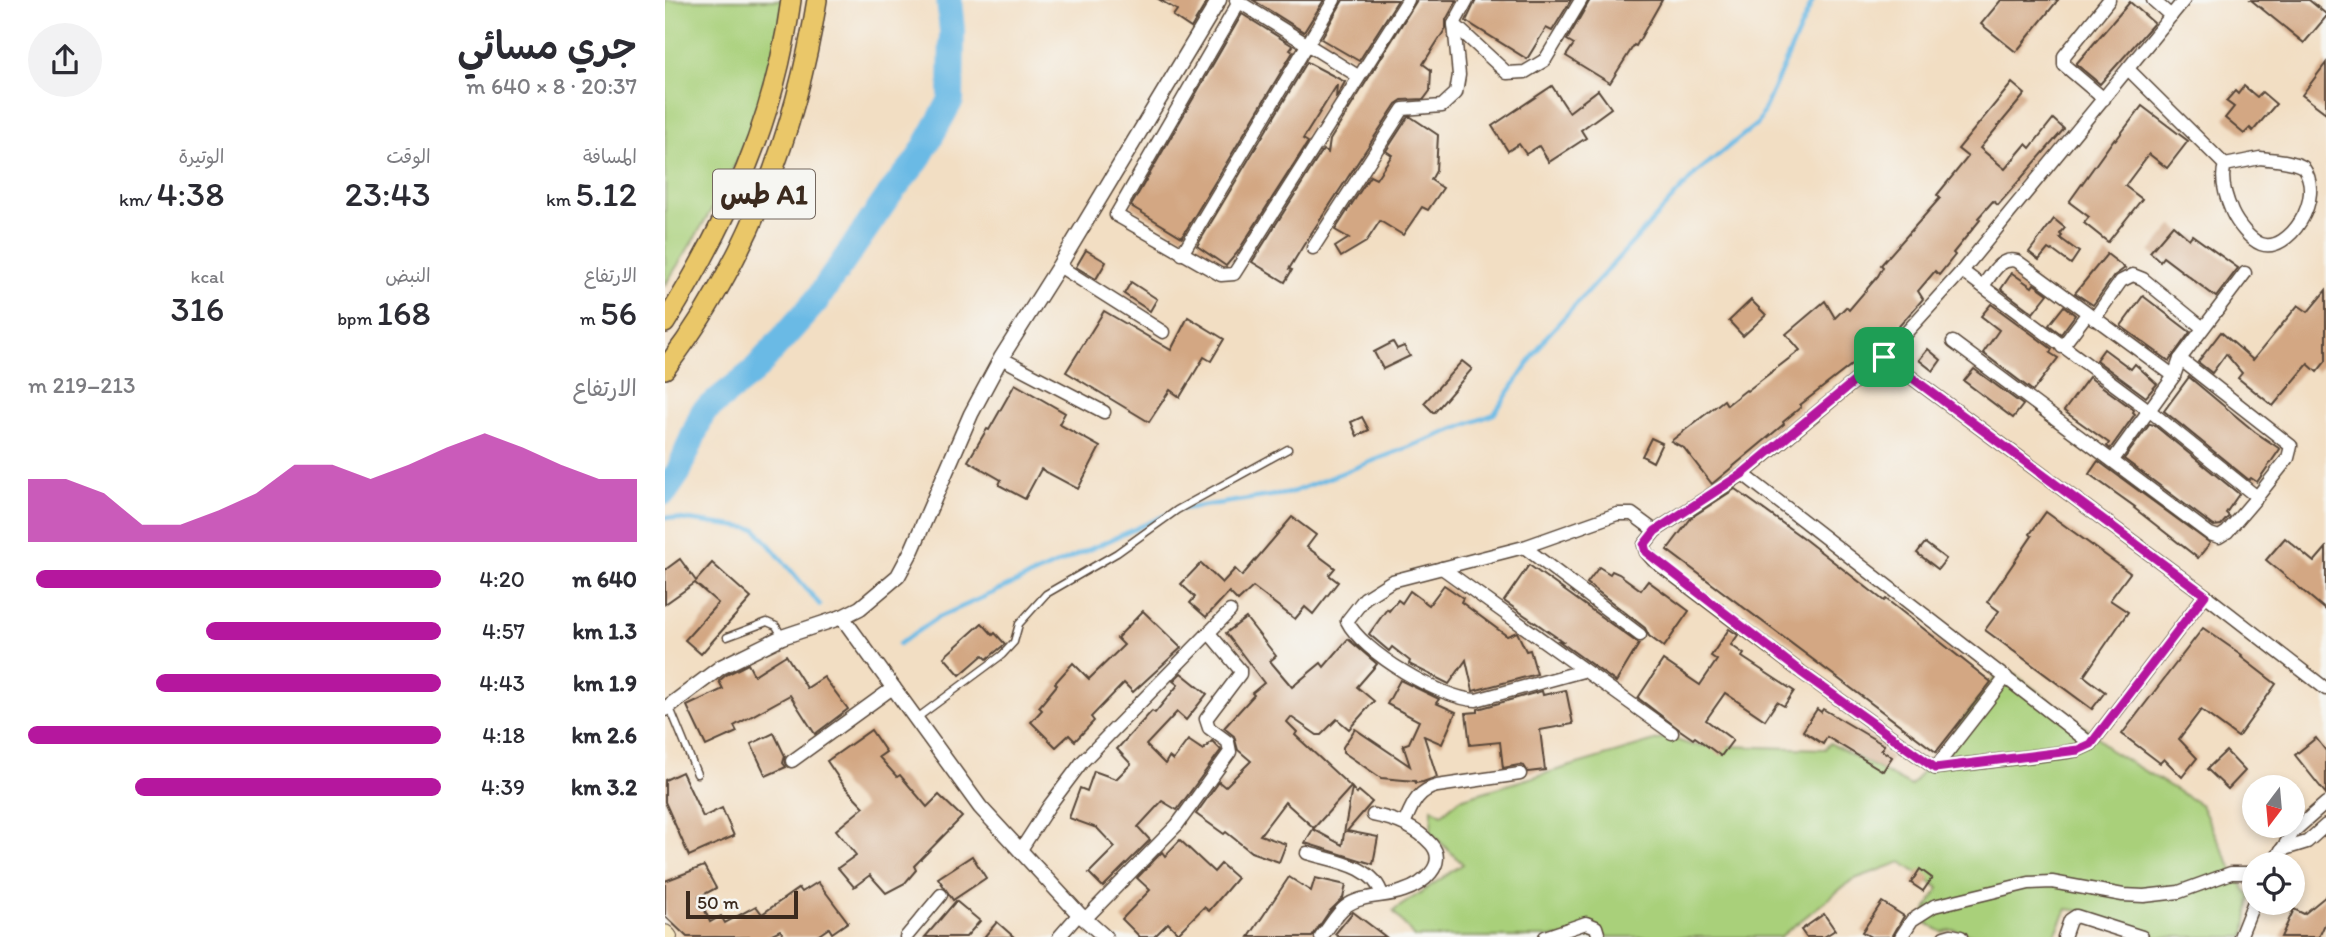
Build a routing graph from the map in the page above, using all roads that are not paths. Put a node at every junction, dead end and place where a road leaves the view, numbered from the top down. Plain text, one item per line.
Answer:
1 (791, 0) edge
2 (817, 0) edge
3 (1219, 0) edge
4 (1334, 0) edge
5 (1408, 0) edge
6 (1468, 0) edge
7 (1581, 0) edge
8 (2109, 0) edge
9 (2153, 0) edge
10 (2184, 0) edge
11 (1237, 1) edge
12 (2171, 16) junction
13 (1454, 24) junction
14 (1307, 45) junction
15 (2128, 69) junction
16 (1358, 76) junction
17 (2103, 99) junction
18 (2225, 165) junction
19 (1313, 248) dead end
20 (1182, 254) junction
21 (1059, 266) junction
22 (1962, 271) junction
23 (2245, 273) dead end
24 (1983, 286) junction
25 (2091, 316) junction
26 (665, 323) edge
27 (2203, 328) junction
28 (1163, 332) dead end
29 (1953, 341) dead end
30 (2062, 347) junction
31 (1884, 357) junction
32 (1001, 358) junction
33 (2180, 359) junction
34 (665, 369) edge
35 (2174, 376) junction
36 (2150, 411) junction
37 (1104, 412) dead end
38 (1288, 449) dead end
39 (2113, 460) junction
40 (1742, 474) junction
41 (2257, 497) junction
42 (1655, 531) junction
43 (1524, 547) junction
44 (1442, 568) junction
45 (2205, 595) junction
46 (1230, 611) dead end
47 (842, 617) junction
48 (1209, 633) junction
49 (1640, 635) dead end
50 (782, 636) junction
51 (727, 638) dead end
52 (1583, 671) junction
53 (2006, 677) junction
54 (894, 687) junction
55 (2326, 689) edge
56 (667, 707) edge
57 (917, 718) junction
58 (1672, 733) dead end
59 (2091, 744) junction
60 (792, 761) dead end
61 (1935, 768) junction
62 (697, 774) dead end
63 (1520, 774) dead end
64 (2326, 803) edge
65 (1373, 815) dead end
66 (1404, 824) junction
67 (2326, 825) edge
68 (2281, 850) joint
69 (1020, 851) junction
70 (1307, 853) dead end
71 (2242, 873) edge
72 (941, 895) dead end
73 (1383, 895) junction
74 (2249, 915) edge
75 (1082, 917) junction
76 (906, 937) edge
77 (1059, 937) edge
78 (1105, 937) edge
79 (1321, 937) edge
80 (1545, 937) edge
81 (1599, 937) edge
82 (1901, 937) edge
83 (1944, 937) edge
84 (1961, 937) edge
85 (2064, 937) edge
86 (2142, 937) edge
87 (2240, 937) edge

1 - 26 highway, طس A1
2 - 34 highway, طس A1
3 - 21 street
4 - 14 street
5 - 16 street
6 - 13 street
7 - 13 street
8 - 17 street
9 - 12 street
10 - 12 street
11 - 14 street
11 - 20 street
12 - 15 street
13 - 19 street
14 - 16 street
14 - 20 street
15 - 17 street
15 - 18 street
16 - 20 street
17 - 22 street
18 - 18 street
21 - 28 street
21 - 32 street
22 - 24 street
22 - 31 street
23 - 27 street
24 - 25 street
24 - 30 street
25 - 27 street
25 - 30 street
25 - 35 street
27 - 33 street
29 - 39 street
30 - 36 street
31 - 40 street
31 - 45 street
32 - 37 street
32 - 47 street
33 - 35 street
33 - 41 street
35 - 36 street
36 - 39 street
36 - 41 street
38 - 57 lane
39 - 41 street
40 - 42 street
40 - 53 street
42 - 43 street
42 - 61 street
43 - 44 street
43 - 49 street
44 - 52 street
44 - 52 street
45 - 55 street
45 - 59 street
46 - 48 street
47 - 50 street
47 - 54 street
48 - 69 street
48 - 75 street
50 - 51 lane
50 - 56 street
52 - 58 street
53 - 59 street
53 - 61 street
54 - 57 street
54 - 60 street
56 - 62 lane
57 - 69 street
59 - 61 street
63 - 66 street
64 - 68 street
65 - 66 street
66 - 73 street
67 - 68 street
69 - 75 street
70 - 73 street
71 - 82 street
72 - 76 street
73 - 79 street
74 - 87 street
75 - 77 street
75 - 78 street
80 - 81 street
83 - 84 street
85 - 86 street

